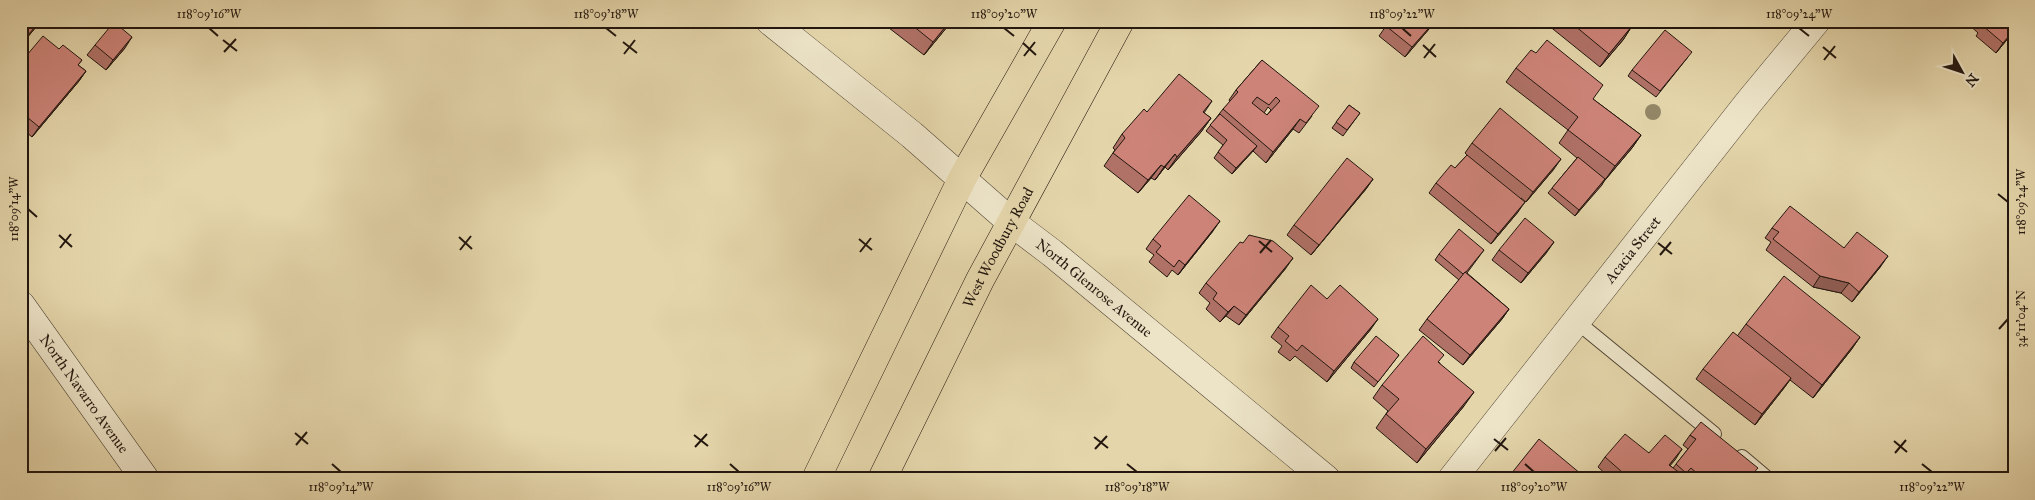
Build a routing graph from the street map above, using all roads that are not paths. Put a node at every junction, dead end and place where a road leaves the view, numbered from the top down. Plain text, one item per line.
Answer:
1 (770, 21) edge
2 (1052, 21) edge
3 (1120, 21) edge
4 (1816, 21) edge
5 (962, 179) junction
6 (1011, 222) junction
7 (22, 306) edge
8 (1576, 321) junction
9 (145, 479) edge
10 (816, 479) edge
11 (882, 479) edge
12 (1326, 479) edge
13 (1452, 479) edge
14 (1768, 479) edge

1 - 5 street, North Glenrose Avenue
2 - 5 main road
3 - 6 main road, West Woodbury Road
4 - 8 street, Acacia Street
5 - 6 street, North Glenrose Avenue
5 - 10 main road
6 - 11 main road, West Woodbury Road
6 - 12 street, North Glenrose Avenue
7 - 9 street, North Navarro Avenue
8 - 13 street, Acacia Street
8 - 14 lane

